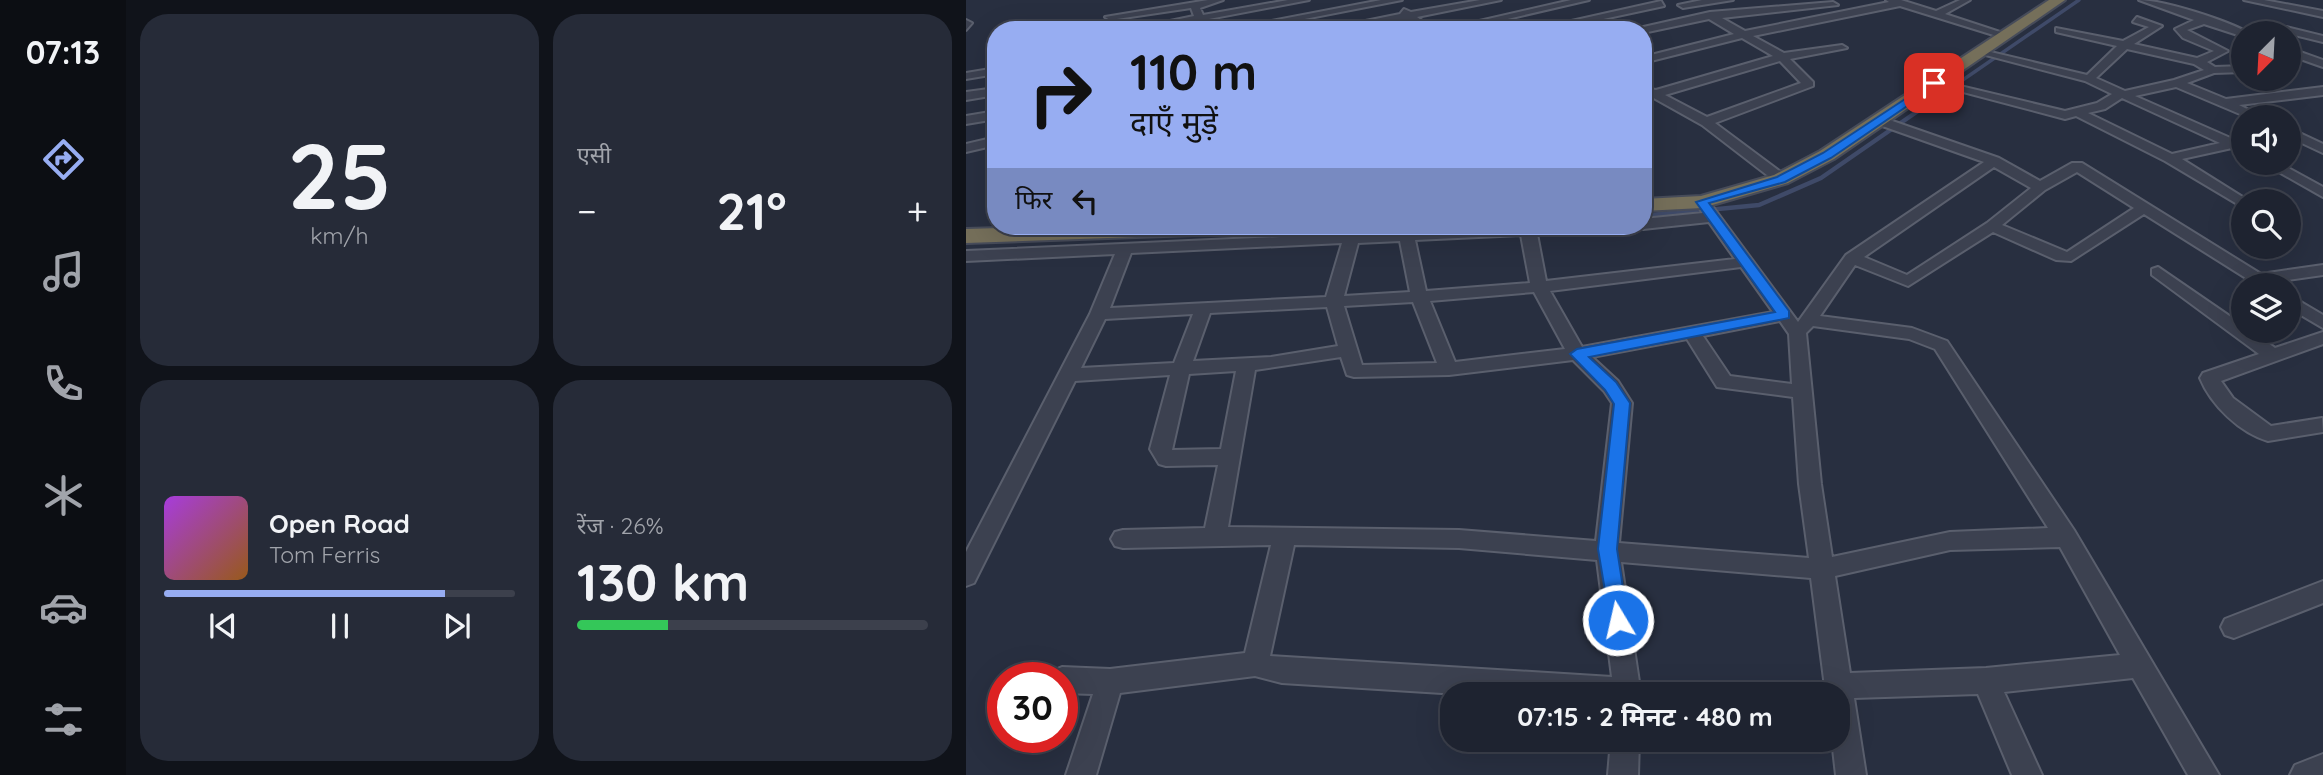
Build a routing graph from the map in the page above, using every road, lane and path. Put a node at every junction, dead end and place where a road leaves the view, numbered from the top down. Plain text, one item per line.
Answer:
1 (1218, 0) edge
2 (1304, 0) edge
3 (1312, 0) edge
4 (1390, 0) edge
5 (1397, 0) edge
6 (1496, 0) edge
7 (1584, 0) edge
8 (1728, 0) edge
9 (2058, 0) edge
10 (2182, 0) edge
11 (2249, 0) edge
12 (1896, 1) edge
13 (1966, 1) edge
14 (2148, 1) edge
15 (1848, 3) dead end
16 (1198, 4) junction
17 (1661, 4) dead end
18 (1683, 5) dead end
19 (2171, 7) junction
20 (1524, 8) junction
21 (1324, 13) junction
22 (1623, 13) junction
23 (1936, 14) junction
24 (1408, 15) junction
25 (1710, 15) junction
26 (2323, 15) edge
27 (1110, 17) dead end
28 (1199, 19) junction
29 (2207, 19) junction
30 (2137, 20) dead end
31 (1187, 21) edge
32 (1280, 21) edge
33 (1334, 21) edge
34 (1378, 21) edge
35 (1417, 21) edge
36 (1477, 21) edge
37 (1544, 21) edge
38 (1587, 21) edge
39 (1635, 21) edge
40 (2157, 26) junction
41 (1652, 28) edge
42 (2231, 29) edge
43 (2060, 30) dead end
44 (1745, 34) junction
45 (2301, 34) edge
46 (2004, 35) junction
47 (2323, 39) edge
48 (2126, 44) junction
49 (1842, 48) dead end
50 (1991, 54) junction
51 (1783, 57) junction
52 (1652, 58) edge
53 (2301, 58) edge
54 (2198, 62) junction
55 (2323, 64) edge
56 (2231, 69) edge
57 (2213, 70) junction
58 (987, 72) edge
59 (966, 76) edge
60 (2089, 79) junction
61 (2177, 83) junction
62 (1937, 84) junction
63 (1652, 89) edge
64 (2323, 91) edge
65 (987, 92) edge
66 (1652, 92) edge
67 (966, 96) edge
68 (2129, 96) junction
69 (2225, 103) junction
70 (2231, 106) edge
71 (2077, 112) junction
72 (987, 116) edge
73 (966, 120) edge
74 (1706, 122) junction
75 (1882, 122) junction
76 (2301, 138) edge
77 (987, 143) edge
78 (2231, 144) edge
79 (966, 148) edge
80 (2231, 148) edge
81 (2323, 149) edge
82 (2170, 158) junction
83 (1994, 161) junction
84 (2293, 175) edge
85 (1781, 179) junction
86 (2040, 187) junction
87 (2320, 189) edge
88 (2231, 196) edge
89 (1652, 206) edge
90 (2145, 207) junction
91 (1707, 209) junction
92 (1652, 222) edge
93 (1992, 226) junction
94 (987, 235) edge
95 (1427, 235) edge
96 (1529, 235) edge
97 (966, 236) edge
98 (1407, 236) junction
99 (1351, 239) junction
100 (1125, 249) junction
101 (966, 256) edge
102 (1852, 258) junction
103 (1746, 262) junction
104 (2323, 270) edge
105 (2158, 272) dead end
106 (2249, 273) edge
107 (2301, 274) edge
108 (1539, 287) junction
109 (1420, 297) junction
110 (1334, 300) junction
111 (2301, 308) edge
112 (1203, 310) junction
113 (1099, 314) junction
114 (1784, 314) junction
115 (2323, 323) edge
116 (1804, 327) junction
117 (1693, 334) junction
118 (2323, 338) edge
119 (1350, 350) junction
120 (1577, 354) junction
121 (2272, 355) junction
122 (1247, 364) junction
123 (1181, 368) junction
124 (1449, 369) junction
125 (1068, 375) junction
126 (1803, 392) junction
127 (2323, 425) edge
128 (1229, 457) junction
129 (1285, 535) junction
130 (1214, 536) junction
131 (2066, 537) junction
132 (1123, 539) dead end
133 (1607, 549) junction
134 (1822, 569) junction
135 (966, 576) edge
136 (2323, 593) edge
137 (2234, 627) dead end
138 (1255, 664) junction
139 (2142, 665) junction
140 (1078, 681) edge
141 (1986, 681) junction
142 (1110, 682) junction
143 (1455, 682) edge
144 (1626, 682) edge
145 (1837, 682) edge
146 (1850, 686) edge
147 (1624, 752) edge
148 (1848, 752) edge
149 (2323, 768) edge
150 (1081, 775) edge
151 (1623, 775) edge
152 (1851, 775) edge
153 (2027, 775) edge
154 (2204, 775) edge
155 (2305, 775) edge

1 - 16 street
2 - 28 street
3 - 21 street
4 - 5 street
4 - 21 street
4 - 24 street
6 - 24 street
7 - 20 street
8 - 18 street
9 - 46 highway
10 - 19 street
11 - 26 street
12 - 23 street
12 - 44 street
13 - 23 street
14 - 19 street
14 - 40 street
15 - 25 street
16 - 27 street
16 - 28 street
17 - 22 street
19 - 29 street
20 - 36 street
20 - 37 street
21 - 32 street
21 - 33 street
22 - 38 street
22 - 39 street
23 - 46 street
24 - 34 street
24 - 35 street
25 - 41 street
25 - 44 street
28 - 31 street
29 - 42 street
29 - 54 street
30 - 40 street
40 - 48 street
43 - 48 street
44 - 51 street
44 - 52 street
45 - 47 street
46 - 50 highway
48 - 54 street
48 - 60 street
49 - 51 street
50 - 60 street
50 - 62 highway
51 - 63 street
51 - 74 street
53 - 55 street
54 - 57 street
56 - 57 street
57 - 61 street
58 - 59 street
60 - 68 street
61 - 68 street
61 - 69 street
62 - 71 street
62 - 75 highway
64 - 69 street
65 - 67 street
66 - 74 street
68 - 71 street
68 - 78 street
69 - 70 street
71 - 82 street
72 - 73 street
74 - 85 street
75 - 83 street
75 - 85 highway
76 - 81 street
77 - 79 street
80 - 82 street
82 - 88 street
83 - 86 street
83 - 102 street
84 - 87 street
85 - 91 highway
86 - 90 street
86 - 93 street
89 - 91 highway
90 - 93 street
90 - 106 street
91 - 92 street
91 - 103 street
93 - 102 street
94 - 97 highway
95 - 98 street
96 - 108 street
98 - 99 street
98 - 109 street
99 - 100 street
99 - 110 street
100 - 101 street
100 - 113 street
102 - 116 street
103 - 108 street
103 - 114 street
104 - 107 street
105 - 121 street
108 - 109 street
108 - 120 street
109 - 110 street
109 - 124 street
110 - 112 street
110 - 119 street
111 - 115 street
112 - 113 street
112 - 123 street
113 - 125 street
114 - 116 street
114 - 117 street
116 - 126 street
116 - 131 street
117 - 120 street
117 - 126 street
118 - 121 street
119 - 122 street
119 - 124 street
120 - 124 street
120 - 133 street
121 - 127 street
122 - 123 street
122 - 128 street
123 - 125 street
123 - 128 street
125 - 135 street
126 - 134 street
128 - 130 street
129 - 130 street
129 - 133 street
129 - 138 street
130 - 132 street
131 - 134 street
131 - 139 street
133 - 134 street
133 - 144 street
134 - 145 street
136 - 137 street
138 - 142 street
138 - 143 street
139 - 141 street
139 - 154 street
140 - 142 street
141 - 146 street
141 - 153 street
142 - 150 street
147 - 151 street
148 - 152 street
149 - 155 street

